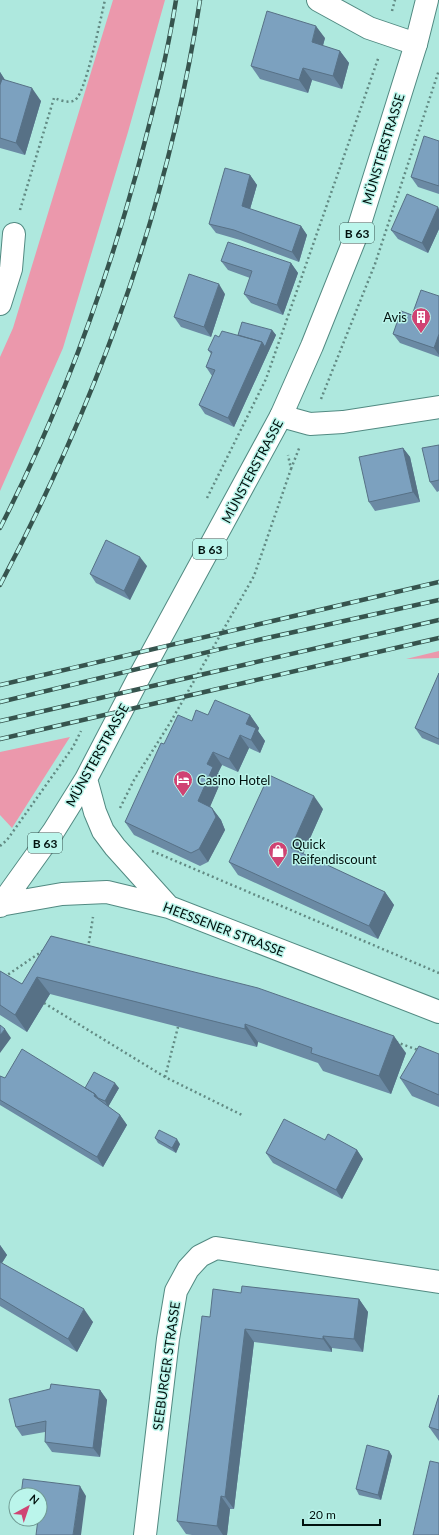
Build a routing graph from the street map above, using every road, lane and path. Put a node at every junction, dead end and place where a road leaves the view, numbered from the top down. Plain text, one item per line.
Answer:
1 (105, 0) edge
2 (318, 0) edge
3 (395, 0) edge
4 (427, 0) edge
5 (386, 34) junction
6 (416, 44) junction
7 (14, 234) joint
8 (0, 304) edge
9 (439, 407) edge
10 (281, 416) junction
11 (288, 454) dead end
12 (206, 499) dead end
13 (84, 726) dead end
14 (86, 779) junction
15 (110, 841) junction
16 (0, 846) edge
17 (150, 850) edge
18 (0, 905) edge
19 (169, 907) junction
20 (49, 946) edge
21 (87, 950) edge
22 (94, 952) edge
23 (439, 973) edge
24 (0, 980) edge
25 (44, 1003) dead end
26 (439, 1012) edge
27 (178, 1027) edge
28 (393, 1041) edge
29 (422, 1052) edge
30 (165, 1078) junction
31 (244, 1116) dead end
32 (439, 1282) edge
33 (145, 1535) edge

1 - 7 path
2 - 5 main road
3 - 5 path
4 - 6 main road, MÜNSTERSTRASSE / B 63
5 - 6 main road
5 - 12 path
6 - 10 main road, MÜNSTERSTRASSE / B 63
7 - 8 main road
9 - 10 main road
10 - 14 main road, MÜNSTERSTRASSE / B 63
11 - 15 path
13 - 16 path
14 - 15 main road
14 - 18 main road, MÜNSTERSTRASSE / B 63
15 - 19 main road
17 - 23 path
18 - 19 main road, HEESSENER STRASSE
19 - 26 main road, HEESSENER STRASSE
20 - 24 path
21 - 22 path
25 - 30 path
27 - 30 path
28 - 29 path
30 - 31 path
32 - 33 main road, SEEBURGER STRASSE

